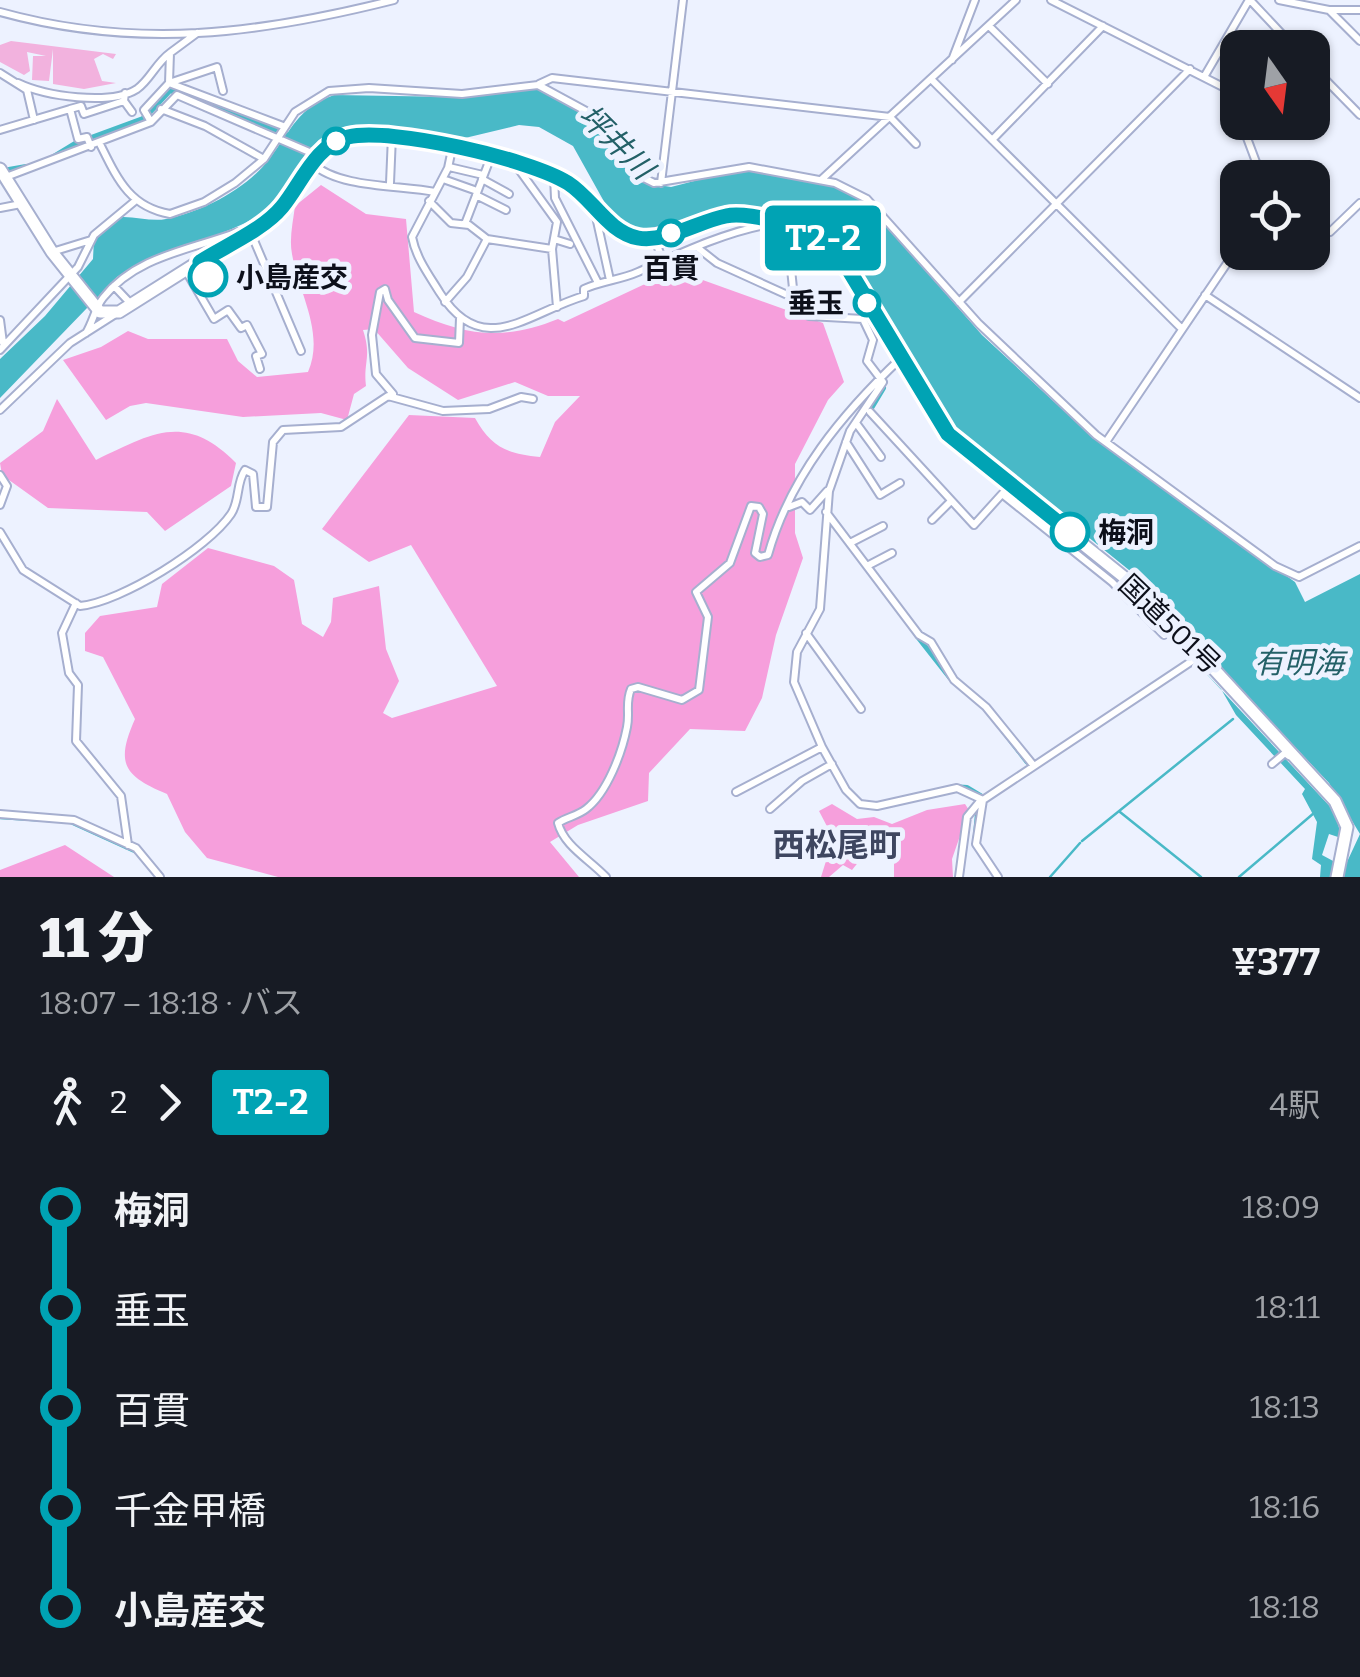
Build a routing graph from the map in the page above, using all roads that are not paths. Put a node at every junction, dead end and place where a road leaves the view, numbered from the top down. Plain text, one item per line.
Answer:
1 (394, 0) edge
2 (683, 0) edge
3 (975, 0) edge
4 (1016, 0) edge
5 (1250, 0) edge
6 (1279, 0) edge
7 (1052, 1) edge
8 (1329, 10) junction
9 (1360, 10) edge
10 (0, 12) edge
11 (1103, 26) junction
12 (990, 27) junction
13 (1278, 30) edge
14 (197, 33) junction
15 (1360, 41) edge
16 (170, 53) junction
17 (952, 61) junction
18 (1190, 70) junction
19 (0, 73) edge
20 (1204, 77) junction
21 (932, 80) junction
22 (169, 82) junction
23 (18, 83) junction
24 (538, 84) junction
25 (1048, 84) junction
26 (1330, 84) edge
27 (1220, 85) edge
28 (223, 91) dead end
29 (672, 92) junction
30 (125, 97) junction
31 (70, 109) junction
32 (161, 109) junction
33 (132, 112) dead end
34 (1360, 115) edge
35 (890, 117) junction
36 (34, 120) junction
37 (151, 122) junction
38 (268, 122) junction
39 (0, 130) edge
40 (264, 131) junction
41 (281, 132) junction
42 (392, 136) junction
43 (992, 140) junction
44 (916, 144) dead end
45 (95, 146) junction
46 (452, 148) junction
47 (313, 157) junction
48 (490, 157) junction
49 (264, 160) junction
50 (515, 163) junction
51 (449, 167) junction
52 (2, 174) edge
53 (554, 175) junction
54 (482, 177) junction
55 (442, 179) junction
56 (822, 180) junction
57 (390, 183) junction
58 (661, 183) junction
59 (293, 191) junction
60 (435, 192) junction
61 (477, 193) junction
62 (509, 194) dead end
63 (135, 201) junction
64 (429, 201) junction
65 (1360, 203) edge
66 (22, 204) junction
67 (1057, 204) junction
68 (595, 206) junction
69 (0, 208) edge
70 (506, 210) dead end
71 (771, 223) junction
72 (464, 224) junction
73 (250, 230) junction
74 (1330, 232) edge
75 (487, 238) junction
76 (554, 238) junction
77 (654, 238) junction
78 (91, 240) junction
79 (570, 244) dead end
80 (698, 248) junction
81 (552, 249) junction
82 (52, 252) junction
83 (662, 258) junction
84 (791, 269) dead end
85 (186, 270) junction
86 (1222, 270) edge
87 (70, 277) junction
88 (610, 280) junction
89 (598, 282) junction
90 (114, 286) junction
91 (1205, 295) junction
92 (862, 296) junction
93 (795, 297) junction
94 (445, 302) junction
95 (958, 302) junction
96 (132, 305) junction
97 (96, 308) junction
98 (557, 308) junction
99 (118, 312) junction
100 (460, 318) junction
101 (863, 318) junction
102 (0, 320) edge
103 (1182, 329) junction
104 (86, 333) junction
105 (2, 346) edge
106 (301, 351) dead end
107 (901, 358) junction
108 (260, 369) dead end
109 (881, 377) junction
110 (394, 396) junction
111 (1360, 398) edge
112 (533, 400) dead end
113 (0, 410) edge
114 (870, 412) dead end
115 (857, 424) junction
116 (1106, 442) junction
117 (847, 443) junction
118 (881, 456) dead end
119 (0, 474) edge
120 (900, 483) dead end
121 (828, 491) junction
122 (950, 502) junction
123 (0, 505) edge
124 (789, 507) dead end
125 (825, 511) junction
126 (932, 520) dead end
127 (883, 526) dead end
128 (0, 532) edge
129 (850, 544) junction
130 (1360, 546) edge
131 (892, 553) dead end
132 (868, 566) junction
133 (76, 604) junction
134 (806, 633) junction
135 (1164, 635) dead end
136 (1188, 639) junction
137 (861, 708) dead end
138 (822, 748) junction
139 (1273, 762) dead end
140 (1302, 763) junction
141 (832, 764) junction
142 (1034, 765) junction
143 (736, 792) dead end
144 (982, 800) junction
145 (770, 809) dead end
146 (0, 814) edge
147 (128, 845) junction
148 (160, 877) edge
149 (606, 877) edge
150 (959, 877) edge
151 (998, 877) edge
152 (1337, 877) edge

1 - 14 street
2 - 29 street
3 - 17 street
4 - 12 street
5 - 13 street
5 - 20 street
6 - 8 street
7 - 11 street
8 - 9 street
8 - 15 street
10 - 14 street
11 - 18 street
11 - 25 street
12 - 17 street
12 - 25 street
14 - 16 street
16 - 22 street
16 - 30 street
17 - 21 street
18 - 20 street
18 - 67 street
19 - 23 street
20 - 27 street
21 - 35 street
21 - 43 street
22 - 28 street
22 - 37 street
22 - 38 street
23 - 30 street
23 - 36 street
24 - 29 street
24 - 41 street
24 - 58 street
25 - 43 street
26 - 34 street
29 - 35 street
29 - 58 street
30 - 31 street
30 - 33 street
31 - 36 street
31 - 45 street
32 - 37 street
32 - 40 street
32 - 49 street
35 - 44 street
35 - 56 street
36 - 39 street
37 - 45 street
38 - 40 street
38 - 41 street
40 - 41 street
41 - 47 street
41 - 49 street
42 - 46 highway
42 - 47 highway
42 - 57 street
43 - 67 street
45 - 52 street
45 - 63 street
46 - 48 highway
46 - 51 street
47 - 57 street
47 - 59 highway
48 - 50 highway
48 - 54 street
49 - 63 street
50 - 53 highway
50 - 76 street
51 - 54 street
51 - 55 street
52 - 66 highway
53 - 68 highway
53 - 89 street
54 - 61 street
54 - 62 street
55 - 60 street
55 - 61 street
56 - 58 street
56 - 95 street
57 - 60 street
59 - 73 highway
59 - 90 street
60 - 64 street
61 - 70 street
61 - 72 street
63 - 78 street
64 - 72 street
64 - 94 street
65 - 74 street
66 - 69 street
66 - 82 highway
67 - 95 street
67 - 103 street
68 - 77 highway
68 - 88 street
71 - 77 highway, 国道501号
71 - 80 street
71 - 92 highway, 国道501号
72 - 75 street
73 - 85 highway
73 - 106 street
75 - 81 street
75 - 94 street
76 - 79 street
76 - 81 street
77 - 83 street
78 - 82 street
78 - 87 street
80 - 83 street
80 - 93 street
81 - 98 street
82 - 87 highway
83 - 88 street
84 - 93 street
85 - 96 highway
85 - 108 street
86 - 91 street
87 - 97 highway
87 - 105 street
88 - 89 street
89 - 98 street
90 - 96 street
90 - 97 street
91 - 103 street
91 - 111 street
92 - 101 street
92 - 107 highway, 国道501号
93 - 101 street
94 - 100 street
95 - 116 street
96 - 99 highway
97 - 99 highway
97 - 104 street
98 - 100 street
99 - 104 street
100 - 110 street
101 - 109 street
102 - 105 street
103 - 116 street
104 - 113 street
107 - 109 street
107 - 136 highway, 国道501号
109 - 115 street
109 - 149 street
110 - 112 street
110 - 133 street
114 - 122 street
115 - 117 street
115 - 118 street
116 - 130 street
117 - 120 street
117 - 121 street
119 - 123 street
121 - 124 street
121 - 125 street
122 - 126 street
122 - 135 street
125 - 129 street
125 - 134 street
127 - 129 street
128 - 133 street
129 - 132 street
131 - 132 street
132 - 142 street
133 - 147 street
134 - 137 street
134 - 138 street
136 - 140 highway, 国道501号
136 - 142 street
138 - 141 street
138 - 143 street
139 - 140 street
140 - 152 highway, 国道501号
141 - 144 street
141 - 145 street
142 - 144 street
144 - 150 street
144 - 151 street
146 - 147 street
147 - 148 street

